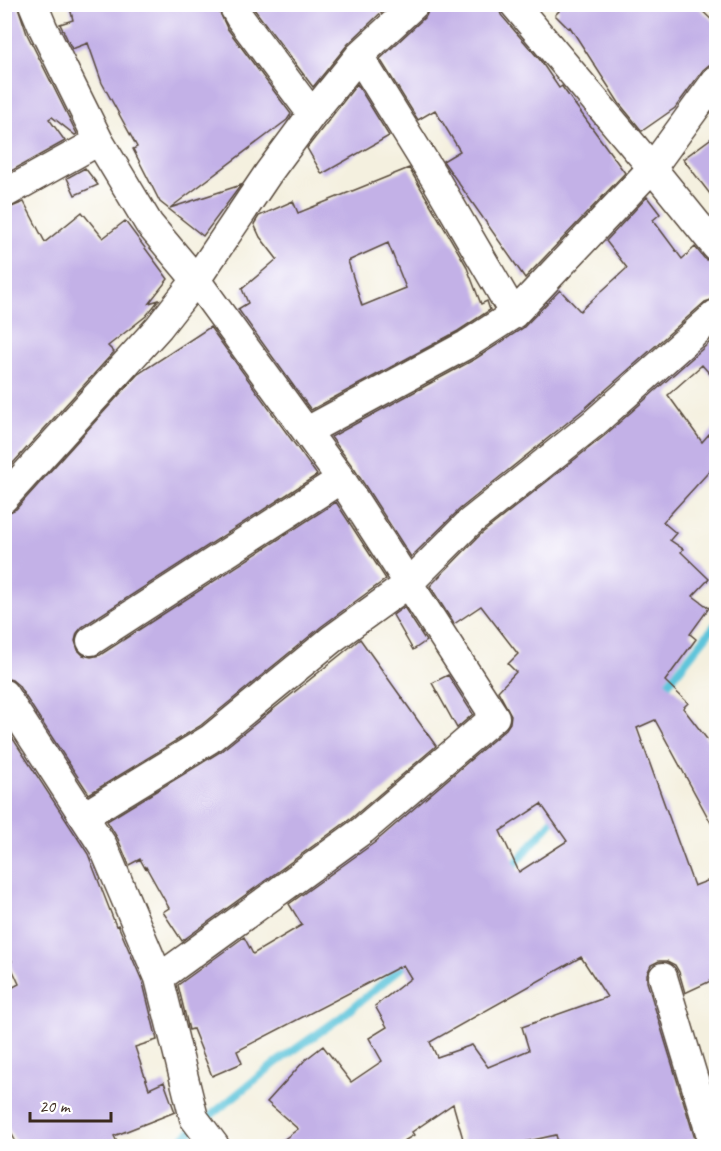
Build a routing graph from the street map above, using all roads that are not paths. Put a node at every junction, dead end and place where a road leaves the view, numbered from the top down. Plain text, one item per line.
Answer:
1 (33, 4) edge
2 (232, 4) edge
3 (416, 4) edge
4 (514, 4) edge
5 (359, 56) junction
6 (717, 80) edge
7 (312, 114) junction
8 (99, 141) junction
9 (652, 168) junction
10 (4, 194) edge
11 (717, 247) edge
12 (196, 280) junction
13 (514, 314) junction
14 (717, 314) edge
15 (307, 431) junction
16 (341, 479) junction
17 (4, 498) edge
18 (408, 585) junction
19 (91, 641) dead end
20 (4, 694) edge
21 (84, 816) junction
22 (663, 977) dead end
23 (159, 978) junction
24 (206, 1134) edge
25 (714, 1146) edge

1 - 8 street
2 - 7 street
3 - 5 street
4 - 9 street
5 - 7 street
5 - 13 street
6 - 9 street
7 - 12 street
8 - 10 street
8 - 12 street
9 - 11 street
9 - 13 street
12 - 15 street
12 - 17 street
13 - 15 street
14 - 18 street
15 - 16 street
16 - 18 street
16 - 19 street
18 - 21 street
18 - 23 street
20 - 21 street
21 - 23 street
22 - 25 street
23 - 24 street

